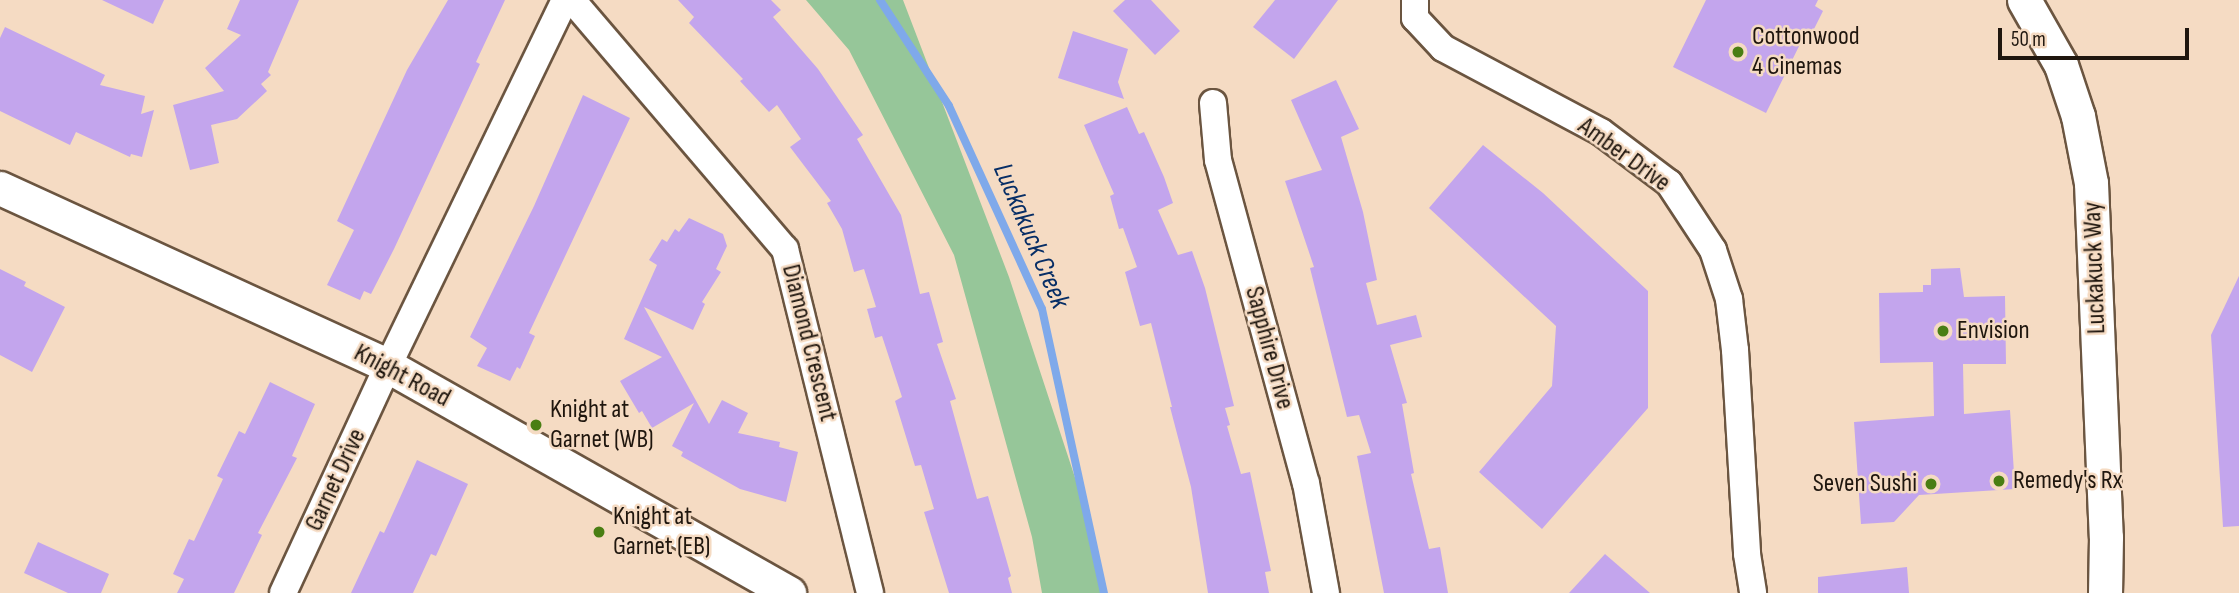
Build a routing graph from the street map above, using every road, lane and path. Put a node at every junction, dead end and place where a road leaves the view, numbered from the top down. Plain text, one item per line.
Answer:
1 (565, 0) edge
2 (572, 0) edge
3 (1415, 0) edge
4 (2024, 0) edge
5 (1213, 103) dead end
6 (0, 188) edge
7 (388, 366) junction
8 (2106, 549) junction
9 (284, 593) edge
10 (789, 593) edge
11 (870, 593) edge
12 (1326, 593) edge
13 (1753, 593) edge
14 (2105, 593) edge
15 (2121, 593) edge

1 - 7 street
2 - 11 street, Diamond Crescent
3 - 13 street, Amber Drive
4 - 8 street, Luckakuck Way
5 - 12 street, Sapphire Drive
6 - 7 street, Knight Road
7 - 9 street, Garnet Drive
7 - 10 street, Knight Road
8 - 14 street, Luckakuck Way
8 - 15 street, Luckakuck Way

